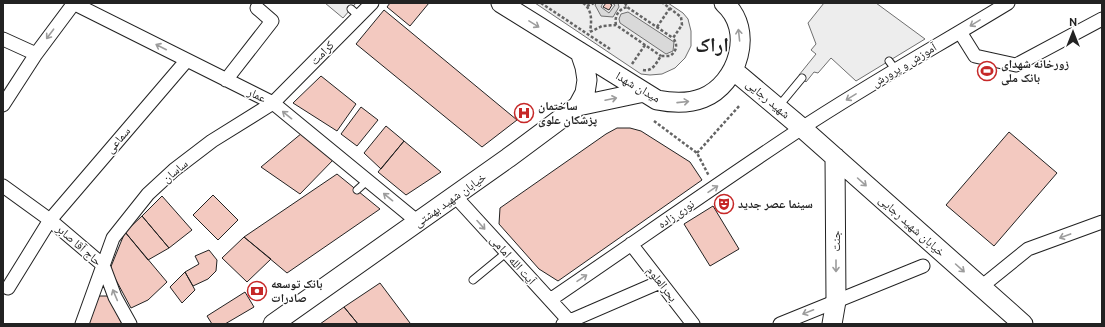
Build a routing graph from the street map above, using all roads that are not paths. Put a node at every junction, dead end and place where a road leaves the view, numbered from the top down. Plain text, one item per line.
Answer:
1 (73, 3) edge
2 (372, 3) edge
3 (500, 3) edge
4 (1008, 3) edge
5 (727, 4) edge
6 (257, 8) dead end
7 (1102, 19) edge
8 (960, 32) junction
9 (3, 39) edge
10 (580, 52) junction
11 (36, 54) junction
12 (187, 60) junction
13 (733, 70) junction
14 (802, 78) dead end
15 (226, 80) junction
16 (644, 92) junction
17 (273, 103) junction
18 (3, 105) edge
19 (578, 106) junction
20 (778, 108) junction
21 (802, 128) junction
22 (835, 157) junction
23 (368, 180) junction
24 (3, 186) edge
25 (357, 190) dead end
26 (455, 196) junction
27 (50, 220) junction
28 (418, 222) junction
29 (1102, 222) edge
30 (631, 244) junction
31 (507, 252) junction
32 (103, 265) junction
33 (922, 266) dead end
34 (473, 280) dead end
35 (660, 282) junction
36 (981, 287) junction
37 (8, 288) dead end
38 (550, 300) junction
39 (836, 301) junction
40 (568, 323) edge
41 (82, 324) edge
42 (130, 324) edge
43 (273, 324) edge
44 (693, 324) edge
45 (780, 324) edge
46 (832, 324) edge
47 (1023, 324) edge

1 -> 11 street
12 -> 1 street, عمار
2 - 17 street, کرامت
3 -> 10 main road, میدان شهدا
4 -> 8 street, آموزش و پرورش
13 -> 5 main road, میدان شهدا
6 - 15 street
7 - 8 street
8 -> 21 street, آموزش و پرورش
9 - 11 street
10 - 16 main road, میدان شهدا
10 - 19 main road
11 - 18 street
12 - 15 street, عمار
12 - 27 street, سماعی
16 -> 13 main road, میدان شهدا
13 - 20 main road, شهید رجایی
14 - 20 lane
15 - 17 street, عمار
19 -> 16 main road
23 -> 17 street, عمار
17 - 32 street, ساسان
19 - 26 main road, خیابان شهید بهشتی
20 - 21 main road, شهید رجایی
21 - 22 main road, خیابان شهید رجایی
30 -> 21 street, نوری زاده
22 -> 36 main road, خیابان شهید رجایی
22 -> 39 main road, جنت
23 - 25 lane
28 -> 23 street, عمار
24 - 27 street, حاج آقا صابر
26 - 28 main road, خیابان شهید بهشتی
26 -> 31 street, آیت الله امامی
27 - 32 street, حاج آقا صابر
27 - 37 street, سماعی
28 - 43 main road, خیابان شهید بهشتی
29 -> 36 street
30 - 35 street, بحرالعلوم
38 -> 30 street, نوری زاده
31 - 34 lane
31 - 38 street, آیت الله امامی
32 - 41 street, ساسان
42 -> 32 street, حاج آقا صابر
33 - 39 street
35 - 40 street
35 - 44 street, بحرالعلوم
36 - 47 main road, خیابان شهید رجایی
38 - 40 street, آیت الله امامی
39 -> 45 street
39 - 46 main road, جنت

